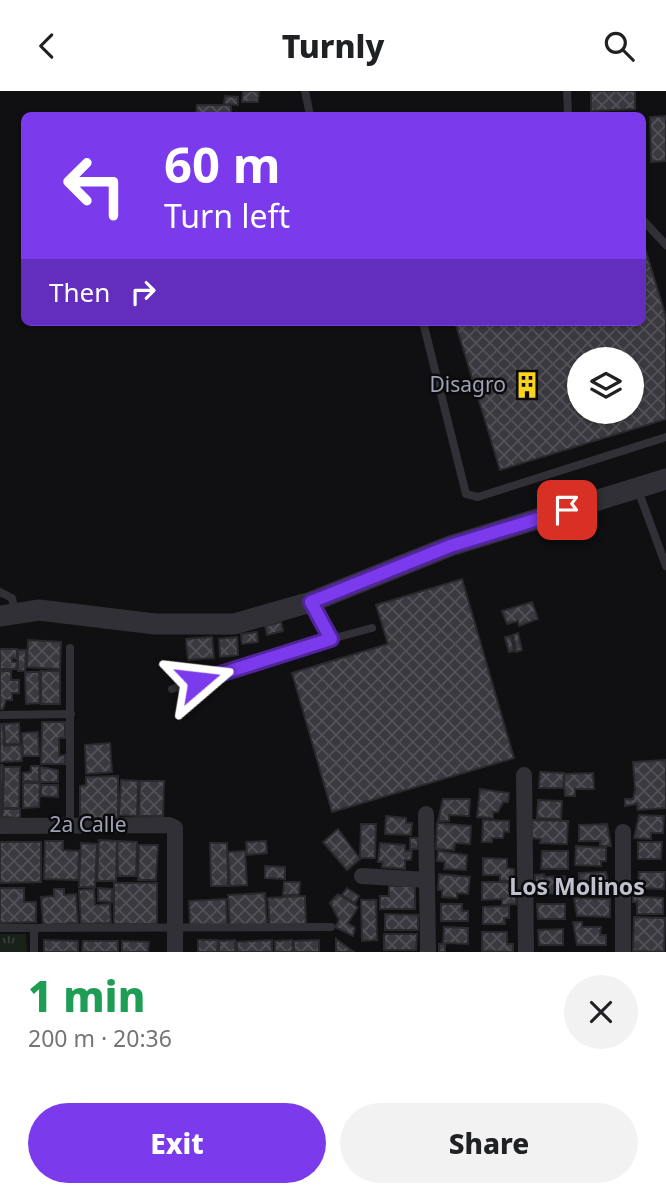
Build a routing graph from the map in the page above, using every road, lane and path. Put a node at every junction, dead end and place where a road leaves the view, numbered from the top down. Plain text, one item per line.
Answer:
1 (305, 91) edge
2 (567, 91) edge
3 (309, 112) edge
4 (568, 112) edge
5 (646, 223) edge
6 (666, 245) edge
7 (424, 326) edge
8 (666, 437) edge
9 (666, 479) edge
10 (637, 488) junction
11 (666, 566) edge
12 (0, 592) edge
13 (311, 602) junction
14 (7, 615) edge
15 (372, 628) dead end
16 (331, 639) junction
17 (70, 648) dead end
18 (172, 689) dead end
19 (71, 714) junction
20 (0, 715) edge
21 (524, 775) dead end
22 (426, 814) dead end
23 (70, 825) junction
24 (0, 826) edge
25 (623, 832) dead end
26 (362, 876) dead end
27 (427, 880) junction
28 (175, 927) junction
29 (331, 927) dead end
30 (0, 928) edge
31 (34, 928) junction
32 (34, 952) edge
33 (175, 952) edge
34 (428, 952) edge
35 (526, 952) edge
36 (623, 952) edge

1 - 3 lane
2 - 4 lane
5 - 6 lane
7 - 8 lane
9 - 10 street
10 - 11 lane
10 - 13 street
12 - 14 lane
13 - 14 street
13 - 16 lane
15 - 16 lane
16 - 18 lane
17 - 19 lane
19 - 20 lane
19 - 23 lane
21 - 35 street
22 - 27 street
23 - 24 street, 2a Calle
23 - 28 street, 2a Calle
25 - 36 street
26 - 27 street
27 - 34 street
28 - 29 lane
28 - 31 lane
28 - 33 street
30 - 31 lane
31 - 32 lane

